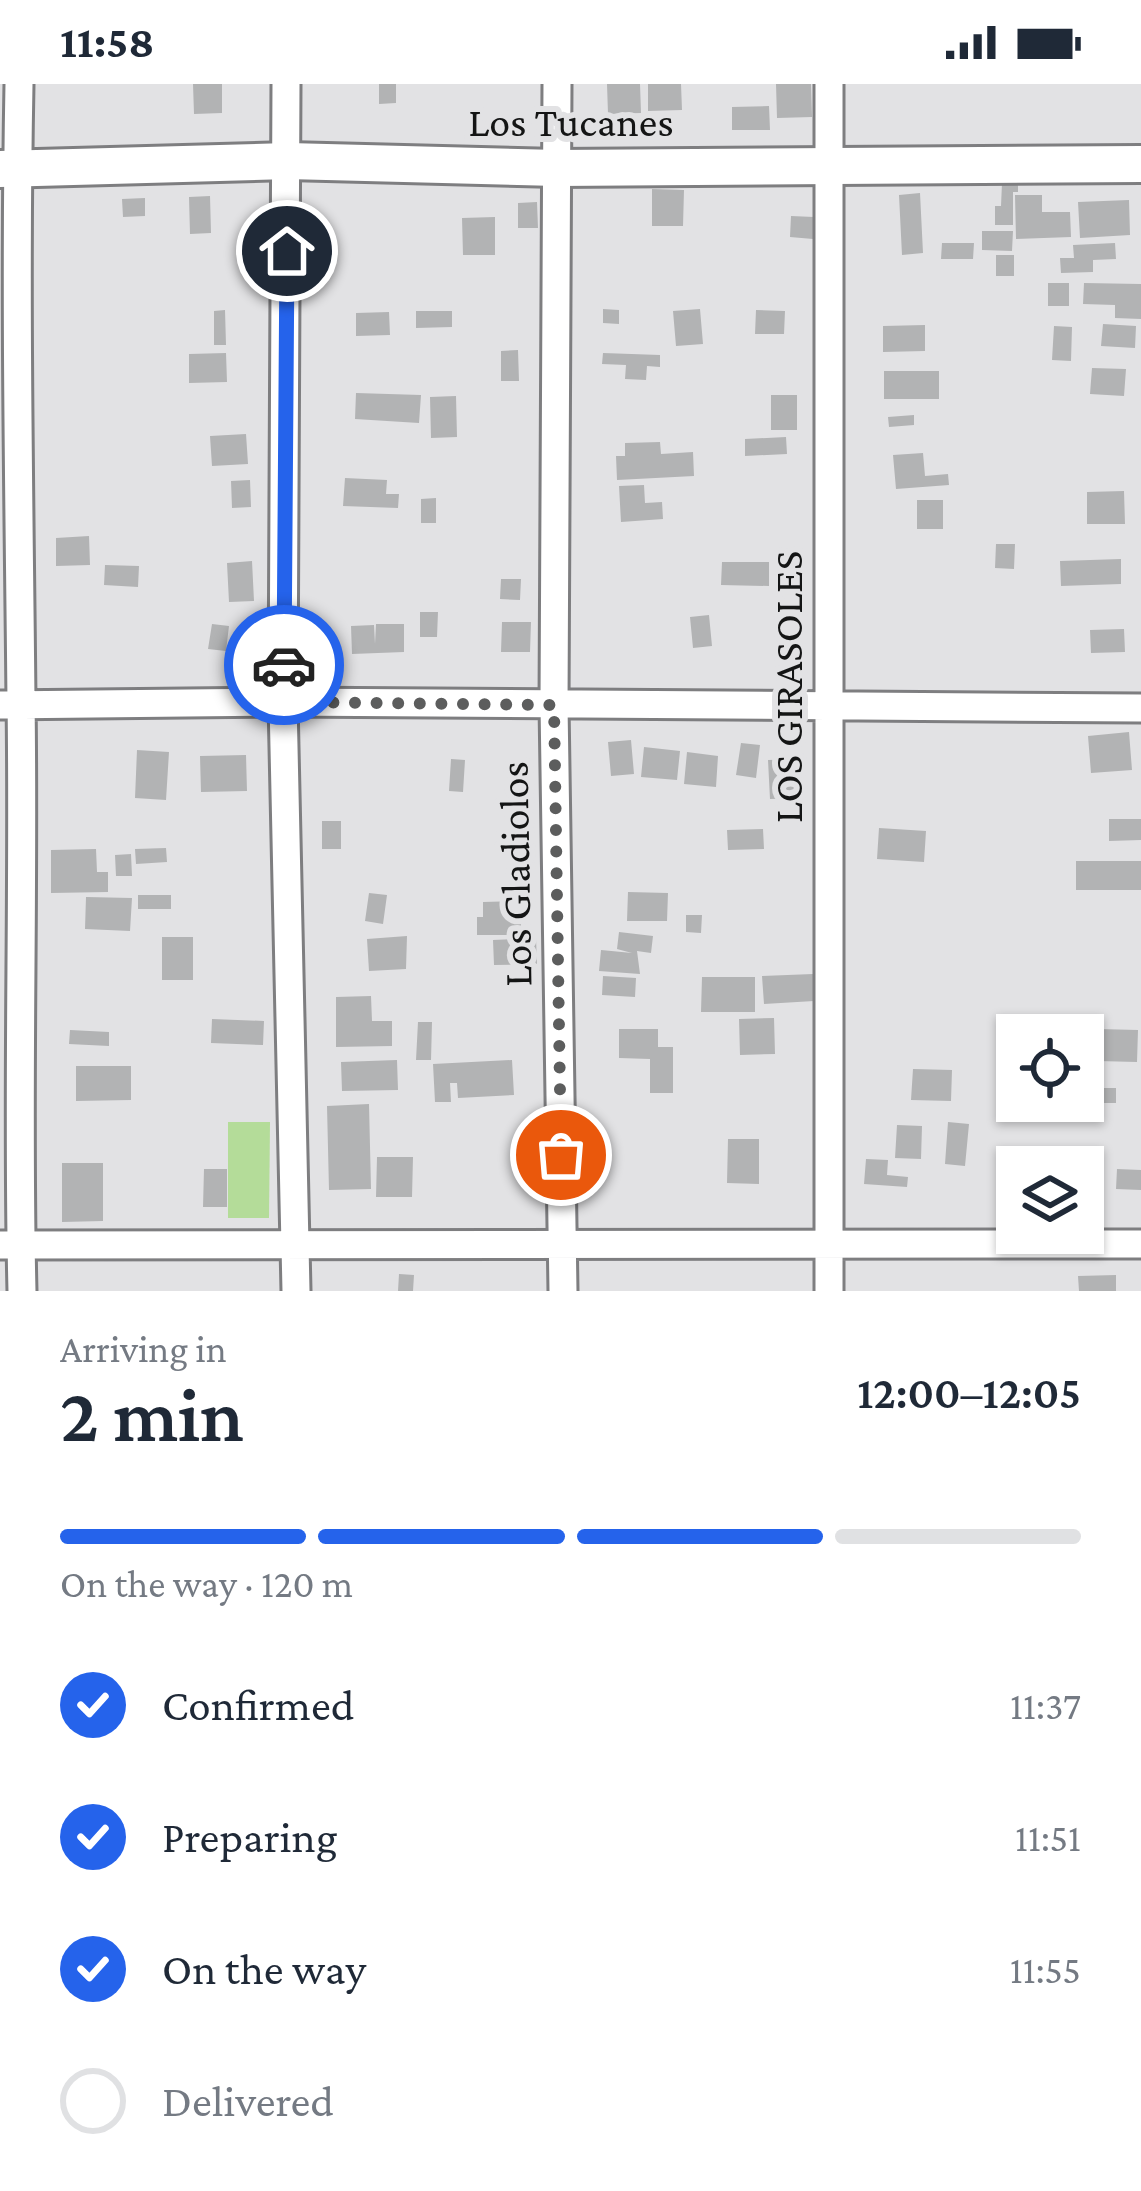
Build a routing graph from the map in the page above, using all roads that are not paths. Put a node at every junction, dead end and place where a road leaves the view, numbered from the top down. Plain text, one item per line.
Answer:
1 (19, 84) edge
2 (286, 84) edge
3 (557, 84) edge
4 (829, 84) edge
5 (288, 161) junction
6 (1141, 164) edge
7 (830, 167) junction
8 (557, 168) junction
9 (9, 169) edge
10 (8, 433) edge
11 (284, 702) junction
12 (11, 705) edge
13 (554, 705) junction
14 (828, 705) junction
15 (1141, 708) edge
16 (9, 978) edge
17 (296, 1244) junction
18 (562, 1244) junction
19 (1141, 1244) edge
20 (10, 1245) edge
21 (829, 1246) junction
22 (22, 1291) edge
23 (296, 1291) edge
24 (563, 1291) edge
25 (829, 1291) edge

1 - 9 street
2 - 5 street
3 - 8 street
4 - 7 street, LOS GIRASOLES
5 - 8 street, Los Tucanes
5 - 9 street, Los Tucanes
5 - 11 street
6 - 7 street, Los Tucanes
7 - 8 street, Los Tucanes
7 - 14 street, LOS GIRASOLES
8 - 13 street, Los Gladiolos
9 - 10 street
10 - 12 street
11 - 12 street
11 - 13 street
11 - 17 street
12 - 16 street
13 - 14 street
13 - 18 street, Los Gladiolos
14 - 15 street
14 - 21 street, LOS GIRASOLES
16 - 20 street
17 - 18 street
17 - 20 street
17 - 23 street
18 - 21 street
18 - 24 street, Los Gladiolos
19 - 21 street
20 - 22 street
21 - 25 street, LOS GIRASOLES

